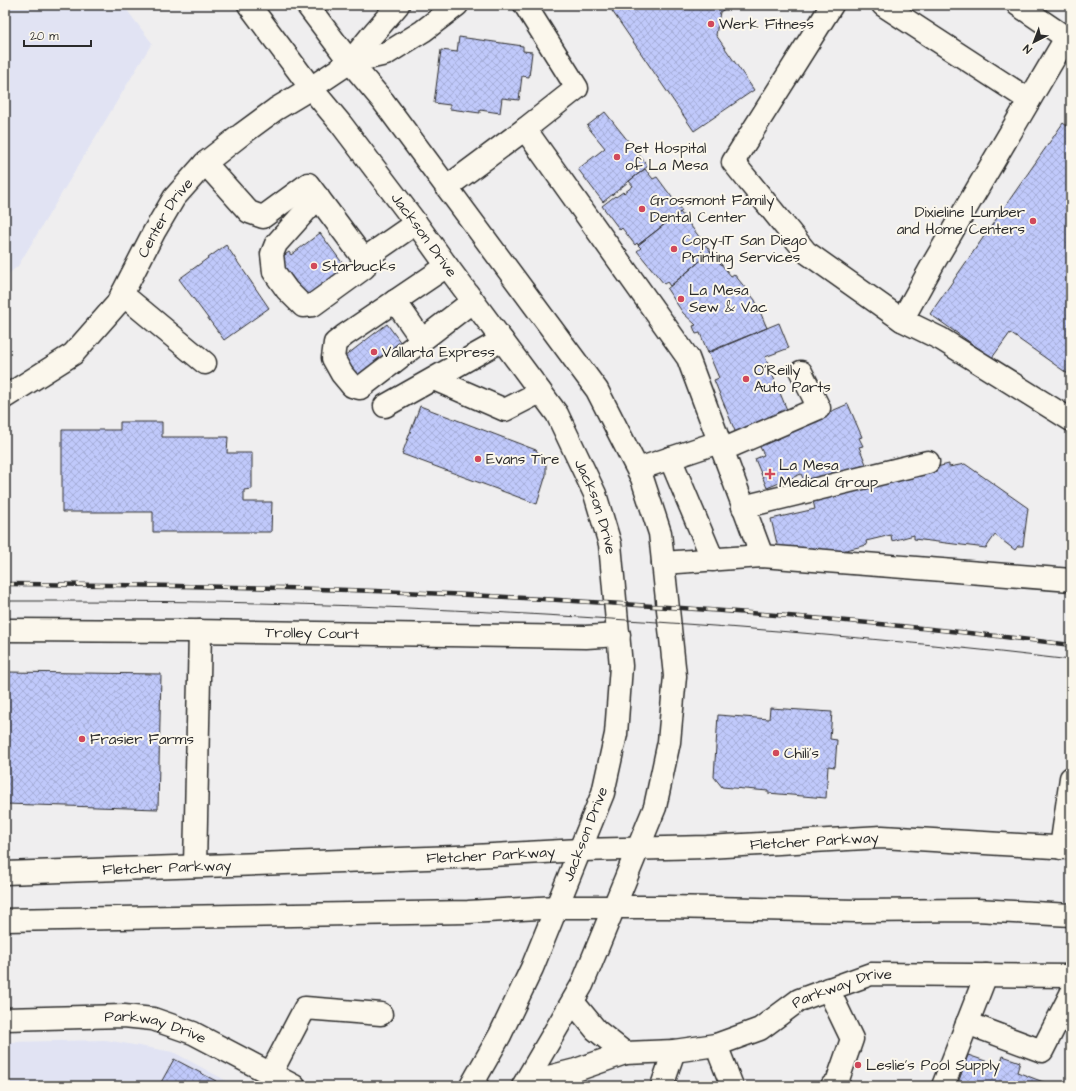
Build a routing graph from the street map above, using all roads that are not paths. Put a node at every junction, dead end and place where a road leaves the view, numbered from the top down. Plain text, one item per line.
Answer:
1 (249, 5) edge
2 (307, 5) edge
3 (398, 5) edge
4 (457, 5) edge
5 (525, 5) edge
6 (832, 5) edge
7 (883, 5) edge
8 (1018, 5) edge
9 (1069, 39) edge
10 (350, 62) junction
11 (311, 88) junction
12 (1029, 100) junction
13 (525, 129) junction
14 (205, 163) junction
15 (447, 187) junction
16 (318, 198) junction
17 (416, 222) junction
18 (364, 259) junction
19 (447, 266) junction
20 (122, 294) junction
21 (473, 301) junction
22 (395, 302) junction
23 (902, 320) junction
24 (422, 340) junction
25 (502, 340) junction
26 (205, 363) dead end
27 (801, 372) dead end
28 (434, 379) junction
29 (540, 392) junction
30 (5, 397) edge
31 (385, 406) dead end
32 (1071, 420) edge
33 (720, 446) junction
34 (670, 458) junction
35 (928, 462) dead end
36 (638, 469) junction
37 (744, 507) junction
38 (762, 556) junction
39 (713, 560) junction
40 (663, 563) junction
41 (1071, 580) edge
42 (5, 630) edge
43 (200, 631) junction
44 (619, 636) junction
45 (1071, 778) edge
46 (1066, 848) edge
47 (637, 849) junction
48 (580, 850) junction
49 (196, 866) junction
50 (5, 873) edge
51 (557, 907) junction
52 (614, 908) junction
53 (1071, 915) edge
54 (5, 920) edge
55 (986, 975) junction
56 (1071, 976) edge
57 (828, 989) junction
58 (1071, 994) edge
59 (573, 1002) junction
60 (381, 1014) dead end
61 (5, 1019) edge
62 (967, 1023) junction
63 (716, 1045) junction
64 (674, 1051) junction
65 (625, 1053) junction
66 (284, 1082) edge
67 (524, 1085) edge
68 (471, 1086) edge
69 (662, 1086) edge
70 (732, 1086) edge
71 (832, 1086) edge
72 (943, 1086) edge

1 - 11 main road, Jackson Drive
2 - 10 main road
3 - 10 main road, Center Drive
4 - 10 main road, Center Drive
5 - 13 main road
6 - 23 main road
7 - 12 main road
8 - 9 main road
9 - 12 main road
10 - 11 main road, Center Drive
10 - 15 main road
11 - 14 main road, Center Drive
11 - 17 main road, Jackson Drive
12 - 23 main road
13 - 15 main road
13 - 33 main road
14 - 16 main road
14 - 20 main road, Center Drive
15 - 36 main road
16 - 18 main road
16 - 18 main road
17 - 18 main road
17 - 19 main road, Jackson Drive
19 - 21 main road, Jackson Drive
19 - 22 main road
20 - 26 main road
20 - 30 main road, Center Drive
21 - 24 main road
21 - 25 main road, Jackson Drive
22 - 24 main road
22 - 24 main road
23 - 32 main road
25 - 28 main road
25 - 29 main road, Jackson Drive
27 - 33 main road
28 - 29 main road
28 - 31 main road
29 - 44 main road, Jackson Drive
33 - 34 main road
33 - 37 main road
34 - 36 main road
34 - 39 main road
35 - 37 main road
36 - 40 main road
37 - 38 main road
38 - 39 main road
38 - 41 main road
39 - 40 main road
40 - 47 main road
42 - 43 main road, Trolley Court
43 - 44 main road, Trolley Court
43 - 49 main road
44 - 48 main road, Jackson Drive
45 - 46 main road
46 - 47 main road, Fletcher Parkway
47 - 48 main road, Fletcher Parkway
47 - 52 main road
48 - 49 main road, Fletcher Parkway
48 - 51 main road, Jackson Drive
49 - 50 main road, Fletcher Parkway
51 - 52 main road
51 - 54 main road
51 - 68 main road, Jackson Drive
52 - 53 main road
52 - 59 main road
55 - 56 main road, Parkway Drive
55 - 57 main road, Parkway Drive
55 - 62 main road
57 - 63 main road, Parkway Drive
57 - 71 main road
58 - 62 main road
59 - 65 main road
59 - 67 main road
60 - 66 main road
61 - 66 main road, Parkway Drive
62 - 72 main road
63 - 64 main road, Parkway Drive
63 - 70 main road
64 - 65 main road, Parkway Drive
64 - 69 main road
65 - 67 main road, Parkway Drive

